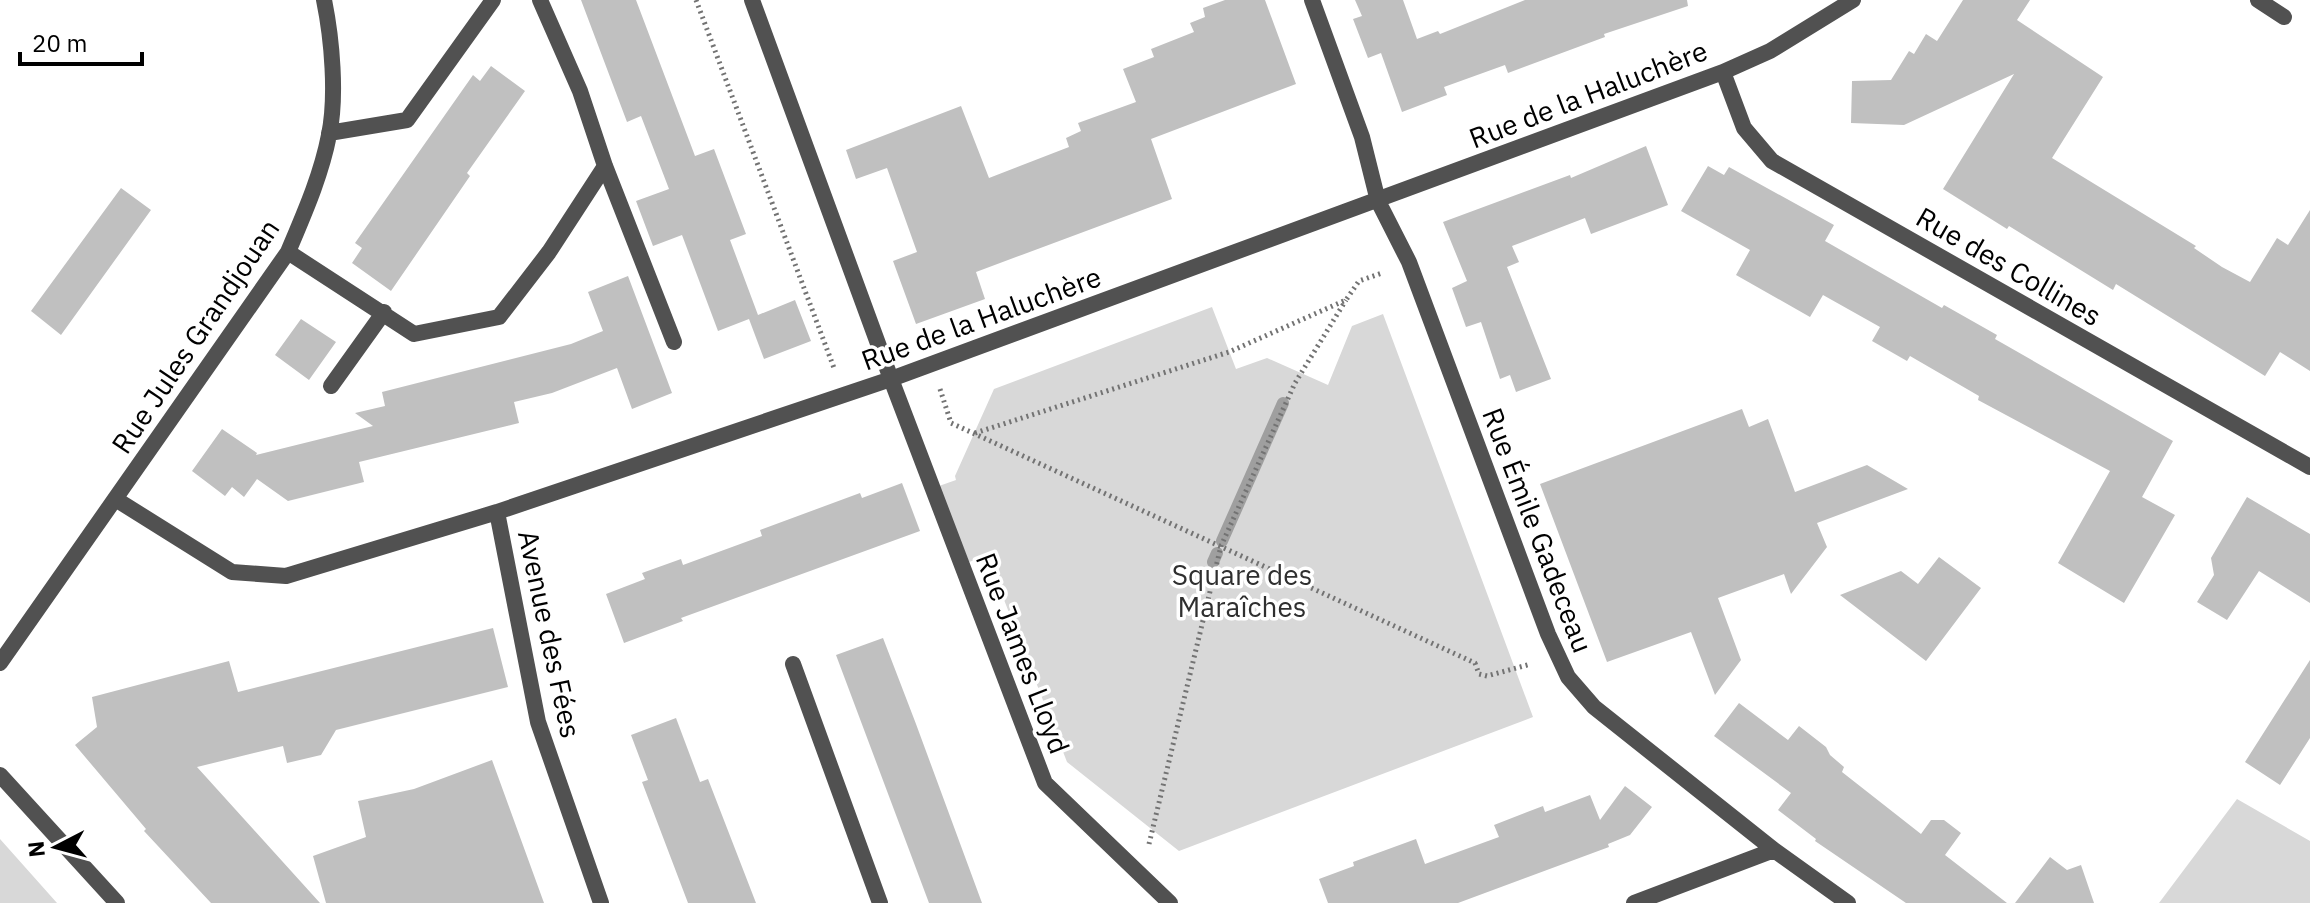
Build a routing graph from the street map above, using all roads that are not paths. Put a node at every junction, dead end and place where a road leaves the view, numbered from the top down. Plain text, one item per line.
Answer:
1 (324, 0) edge
2 (493, 0) edge
3 (540, 0) edge
4 (752, 0) edge
5 (1312, 0) edge
6 (1853, 0) edge
7 (2258, 0) edge
8 (2284, 17) dead end
9 (1723, 72) junction
10 (329, 133) junction
11 (605, 166) junction
12 (1378, 201) junction
13 (288, 252) junction
14 (384, 312) junction
15 (674, 342) dead end
16 (891, 379) junction
17 (331, 386) dead end
18 (2310, 467) edge
19 (117, 500) junction
20 (497, 512) junction
21 (0, 663) edge
22 (793, 664) dead end
23 (0, 775) edge
24 (1774, 850) junction
25 (117, 903) edge
26 (601, 903) edge
27 (880, 903) edge
28 (1170, 903) edge
29 (1634, 903) edge
30 (1848, 903) edge

1 - 10 street, Rue Jules Grandjouan
2 - 10 street
3 - 11 street
4 - 16 street, Rue James Lloyd
5 - 12 street, Rue Émile Gadeceau
6 - 9 street, Rue de la Haluchère
7 - 8 street
9 - 12 street, Rue de la Haluchère
9 - 18 street, Rue des Collines
10 - 13 street, Rue Jules Grandjouan
11 - 14 street
11 - 15 street
12 - 16 street, Rue de la Haluchère
12 - 24 street, Rue Émile Gadeceau
13 - 14 street
13 - 19 street, Rue Jules Grandjouan
14 - 17 street
16 - 20 street, Rue de la Haluchère
16 - 28 street, Rue James Lloyd
19 - 20 street, Rue de la Haluchère
19 - 21 street, Rue Jules Grandjouan
20 - 26 street, Avenue des Fées
22 - 27 street
23 - 25 street
24 - 29 street
24 - 30 street, Rue Émile Gadeceau

